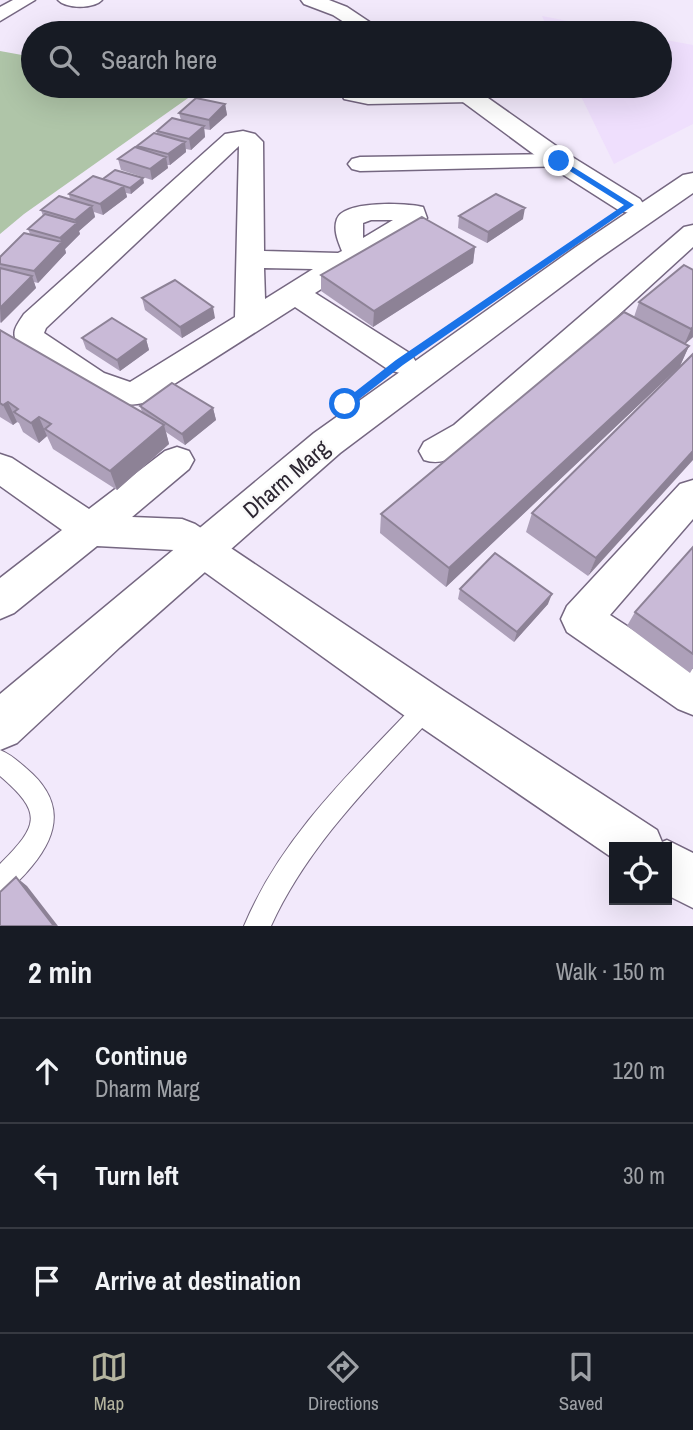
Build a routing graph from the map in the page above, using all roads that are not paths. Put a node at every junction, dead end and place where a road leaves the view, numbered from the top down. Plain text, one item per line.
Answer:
1 (26, 0) edge
2 (67, 0) edge
3 (93, 0) edge
4 (311, 0) edge
5 (0, 15) edge
6 (353, 21) edge
7 (473, 98) edge
8 (693, 159) edge
9 (559, 161) junction
10 (360, 164) dead end
11 (693, 181) edge
12 (630, 205) junction
13 (693, 233) edge
14 (251, 259) junction
15 (294, 293) junction
16 (250, 321) junction
17 (400, 362) junction
18 (436, 451) dead end
19 (177, 460) dead end
20 (0, 468) edge
21 (693, 494) edge
22 (90, 530) junction
23 (193, 542) junction
24 (0, 601) edge
25 (0, 690) edge
26 (693, 694) edge
27 (428, 706) junction
28 (0, 726) edge
29 (0, 761) edge
30 (632, 842) edge
31 (672, 868) edge
32 (0, 881) edge
33 (693, 883) edge
34 (257, 926) edge

1 - 5 street
2 - 3 street
4 - 6 main road
7 - 9 main road
8 - 12 main road, Dharm Marg
9 - 10 street
9 - 12 main road
11 - 23 main road, Dharm Marg
12 - 17 main road, Dharm Marg
13 - 18 street
14 - 15 street
14 - 16 street
14 - 16 street
15 - 16 street
15 - 17 street
17 - 23 main road, Dharm Marg
19 - 22 street
20 - 22 street
21 - 26 street
22 - 23 street
22 - 24 street
23 - 25 main road, Dharm Marg
23 - 27 street
23 - 28 main road, Dharm Marg
27 - 30 street
27 - 34 lane
29 - 32 lane
31 - 33 street

